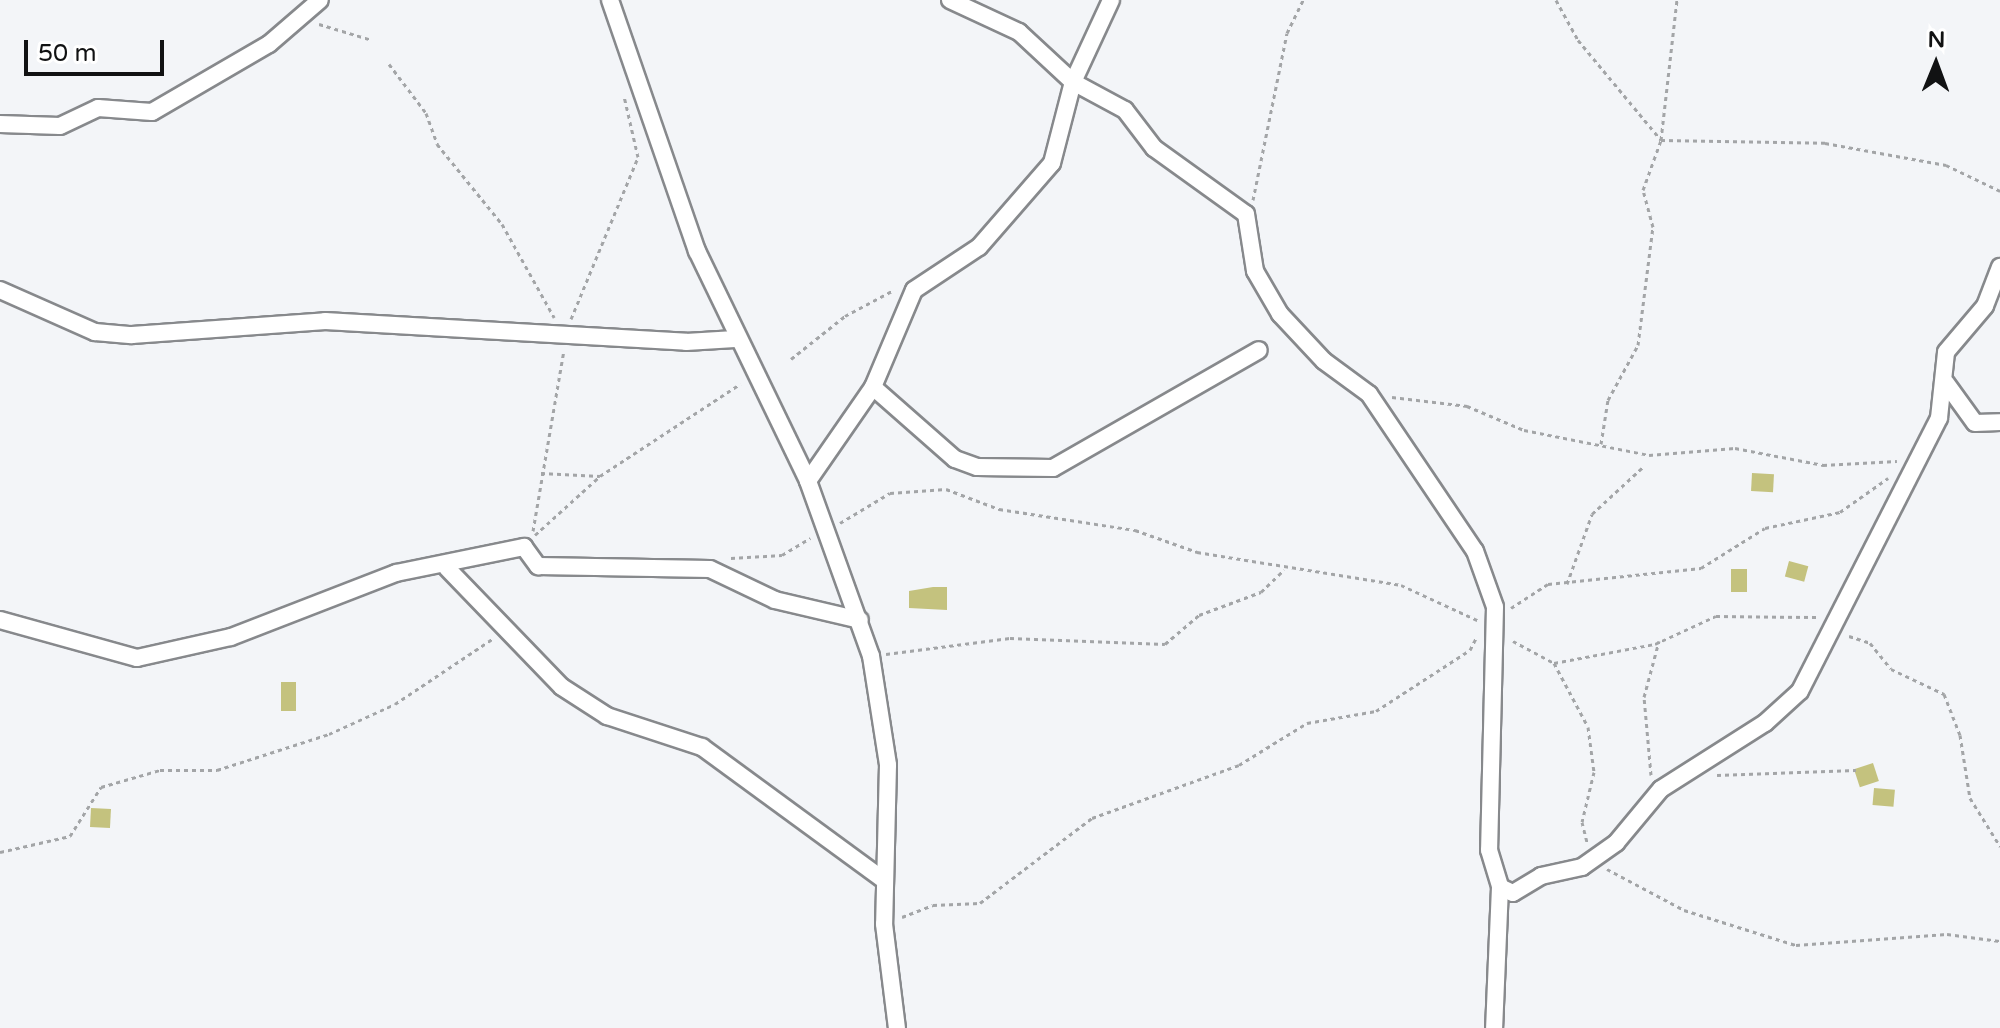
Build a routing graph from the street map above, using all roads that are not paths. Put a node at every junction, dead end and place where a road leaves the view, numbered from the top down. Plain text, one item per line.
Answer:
1 (320, 0) edge
2 (610, 0) edge
3 (950, 0) edge
4 (1111, 0) edge
5 (1073, 82) junction
6 (0, 124) edge
7 (2000, 267) edge
8 (0, 290) edge
9 (735, 339) junction
10 (1259, 350) dead end
11 (1946, 383) junction
12 (873, 387) junction
13 (2000, 422) edge
14 (808, 481) junction
15 (447, 568) junction
16 (0, 620) edge
17 (860, 620) junction
18 (884, 880) junction
19 (1500, 887) junction
20 (897, 1028) edge
21 (1494, 1028) edge

1 - 6 street
2 - 9 street
3 - 5 street
4 - 5 street
5 - 12 street
5 - 19 street
7 - 11 street
8 - 9 street
9 - 14 street
10 - 12 street
11 - 13 street
11 - 19 street
12 - 14 street
14 - 17 street
15 - 16 street
15 - 17 street
15 - 18 street
17 - 18 street
18 - 20 street
19 - 21 street

